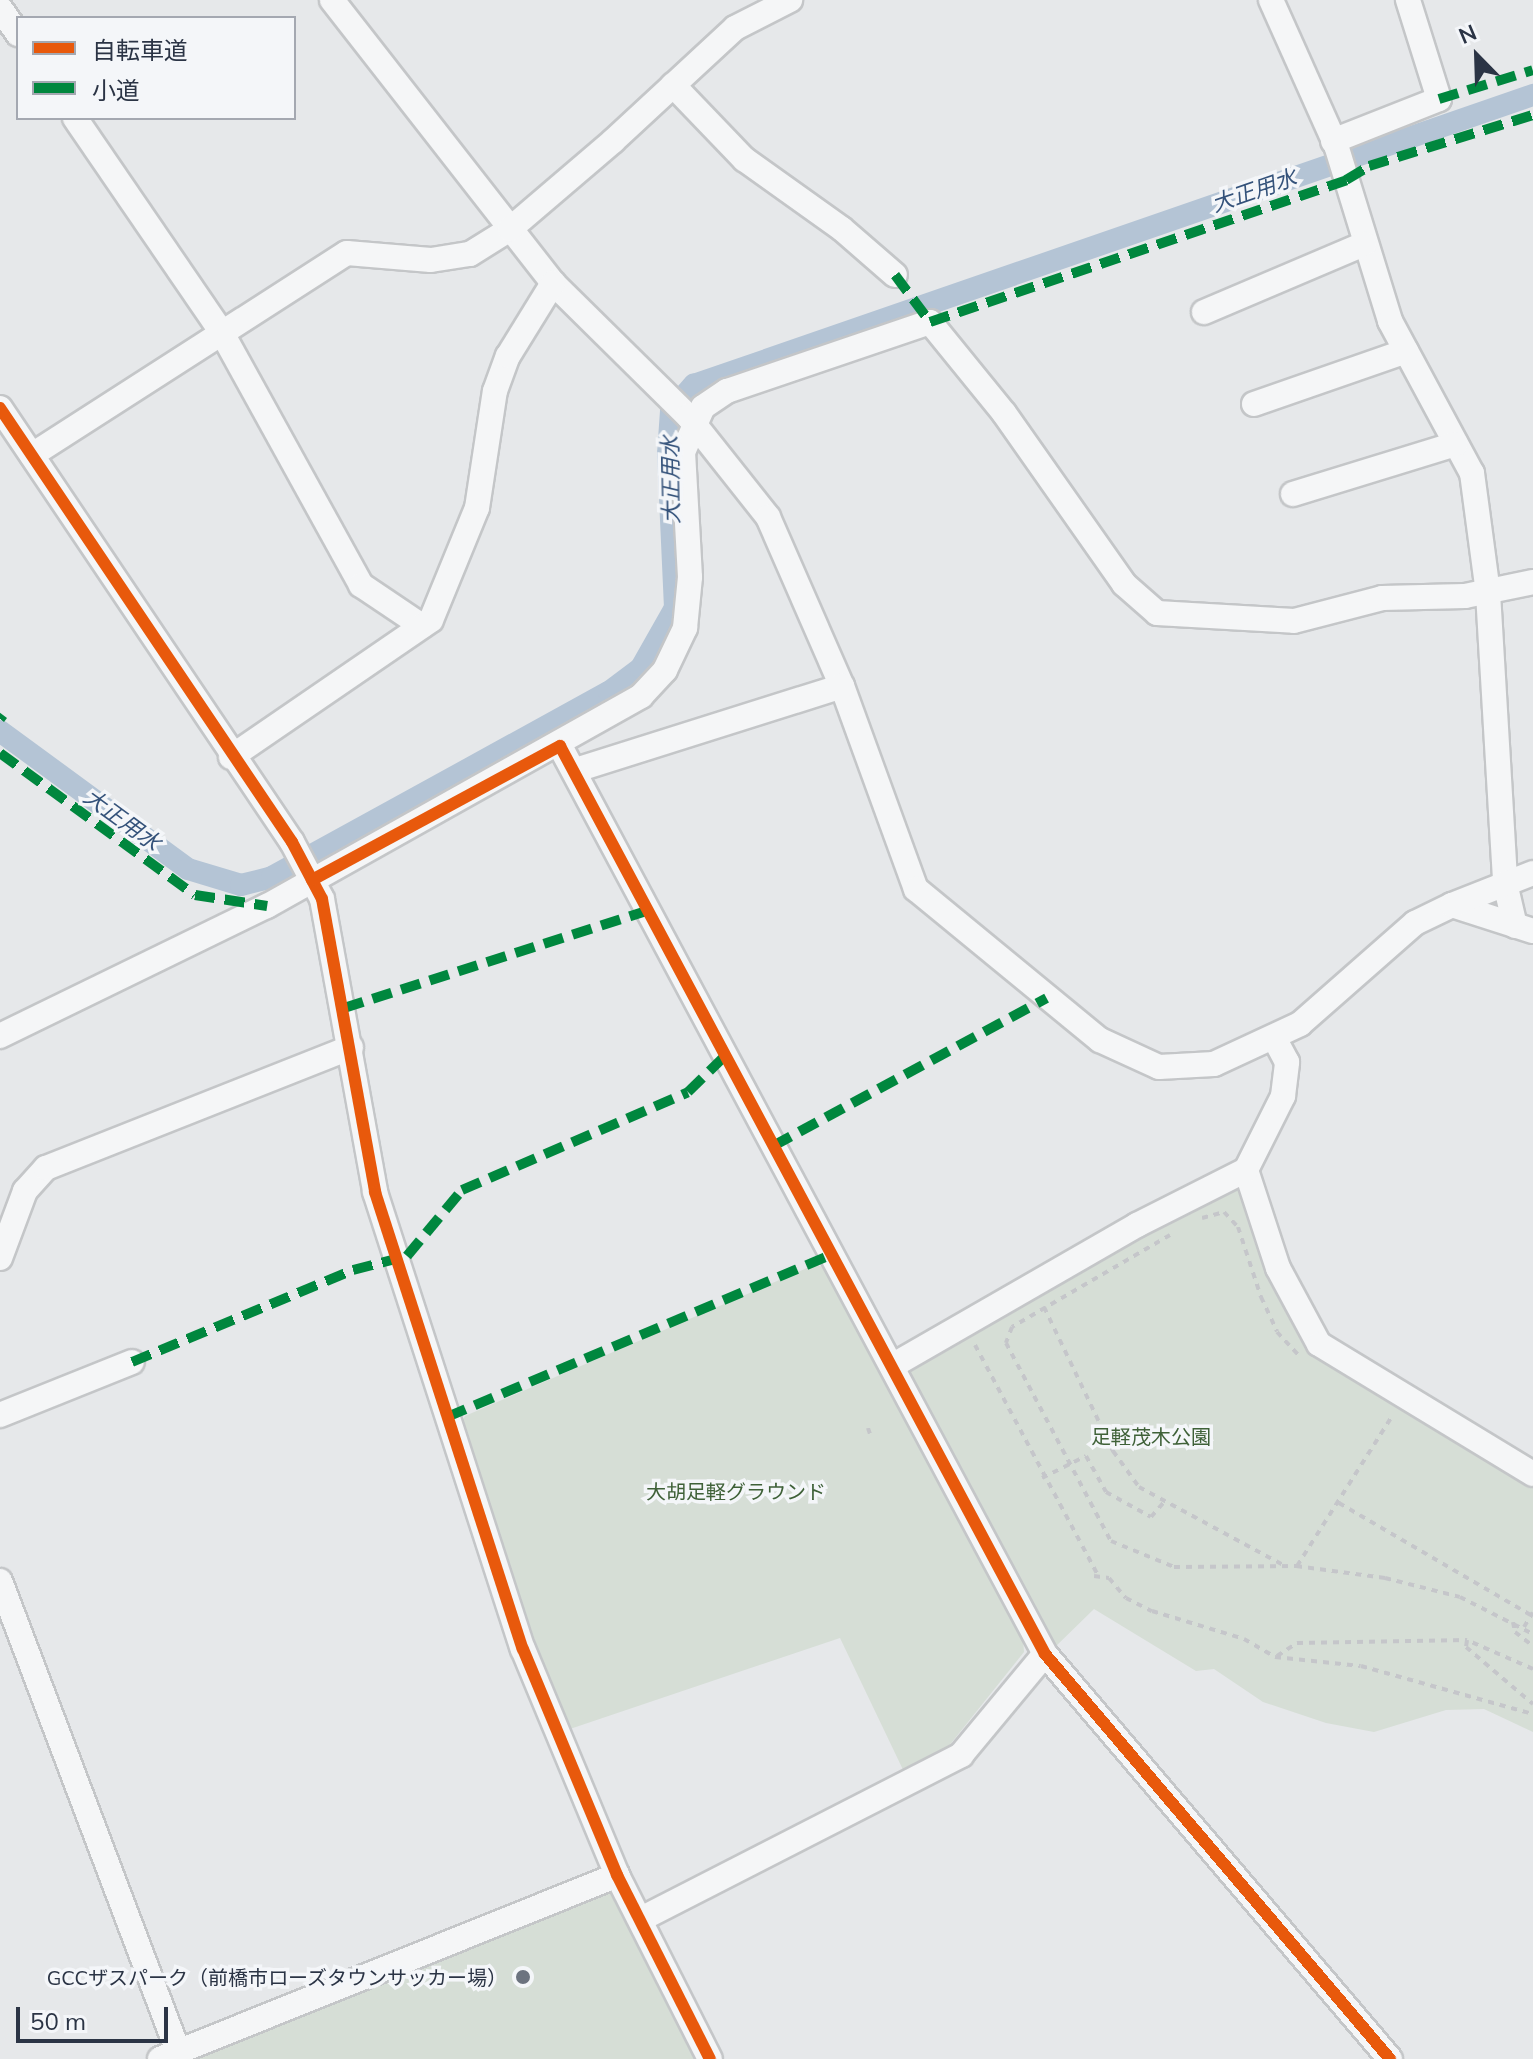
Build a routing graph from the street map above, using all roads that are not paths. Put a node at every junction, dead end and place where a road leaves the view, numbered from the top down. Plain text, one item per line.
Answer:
1 (9, 0) edge
2 (332, 0) edge
3 (790, 0) edge
4 (1271, 0) edge
5 (1408, 0) edge
6 (0, 7) edge
7 (16, 31) edge
8 (673, 85) junction
9 (76, 120) edge
10 (1334, 143) junction
11 (510, 229) junction
12 (1364, 244) junction
13 (895, 275) dead end
14 (553, 283) junction
15 (1204, 312) dead end
16 (222, 333) junction
17 (1406, 351) junction
18 (1254, 404) dead end
19 (0, 408) edge
20 (691, 419) junction
21 (1456, 444) junction
22 (32, 455) junction
23 (1293, 494) dead end
24 (1533, 582) edge
25 (1488, 593) junction
26 (422, 626) junction
27 (842, 686) junction
28 (560, 746) junction
29 (231, 757) junction
30 (576, 770) junction
31 (1533, 873) edge
32 (310, 877) junction
33 (1505, 883) junction
34 (1452, 905) junction
35 (1524, 928) edge
36 (0, 1036) edge
37 (1275, 1039) junction
38 (351, 1047) junction
39 (1246, 1170) junction
40 (0, 1258) edge
41 (132, 1362) dead end
42 (892, 1366) junction
43 (0, 1415) edge
44 (1533, 1474) edge
45 (0, 1581) edge
46 (1045, 1654) junction
47 (617, 1875) junction
48 (641, 1919) junction
49 (169, 2055) edge
50 (710, 2059) edge
51 (1390, 2059) edge

1 - 6 street
2 - 11 street
3 - 8 street
4 - 10 street
5 - 10 street
6 - 7 street
8 - 11 street
8 - 13 street
9 - 16 street
10 - 12 street
11 - 14 street
11 - 16 street
12 - 15 street
12 - 17 street
14 - 20 street
14 - 26 street
16 - 22 street
16 - 26 street
17 - 18 street
17 - 21 street
19 - 22 street
20 - 25 street
20 - 27 street
20 - 28 street
21 - 23 street
21 - 25 street
22 - 29 street
24 - 25 street
25 - 33 street
26 - 29 street
27 - 30 street
27 - 37 street
28 - 30 street
28 - 32 street
29 - 32 street
30 - 42 street
31 - 33 street
32 - 36 street
32 - 38 street
33 - 34 street
33 - 35 street
34 - 35 street
34 - 37 street
37 - 39 street
38 - 40 street
38 - 47 street
39 - 42 street
39 - 44 street
41 - 43 street
42 - 46 street
45 - 49 street
46 - 48 street
46 - 51 street
47 - 48 street
47 - 49 street
48 - 50 street

